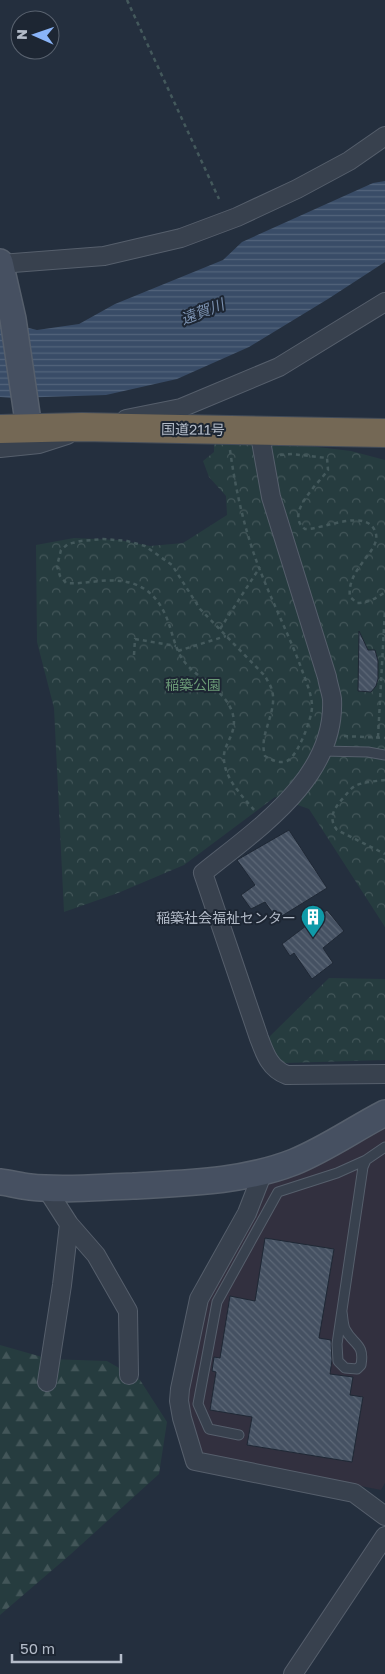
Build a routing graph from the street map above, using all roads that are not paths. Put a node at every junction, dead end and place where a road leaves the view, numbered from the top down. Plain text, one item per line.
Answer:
1 (385, 136) edge
2 (0, 264) edge
3 (385, 302) edge
4 (29, 422) junction
5 (82, 427) junction
6 (0, 429) edge
7 (385, 433) edge
8 (261, 443) junction
9 (0, 448) edge
10 (322, 751) junction
11 (385, 755) edge
12 (385, 1074) edge
13 (385, 1113) edge
14 (385, 1148) edge
15 (366, 1160) junction
16 (263, 1172) junction
17 (0, 1182) edge
18 (46, 1188) junction
19 (69, 1224) junction
20 (342, 1312) junction
21 (129, 1375) dead end
22 (47, 1382) dead end
23 (239, 1435) dead end
24 (385, 1516) edge
25 (385, 1536) edge
26 (293, 1674) edge

1 - 2 street
2 - 4 street
3 - 5 street
4 - 5 highway, 国道211号
4 - 6 highway, 国道211号
5 - 8 highway, 国道211号
5 - 9 street
7 - 8 highway, 国道211号
8 - 10 street
10 - 11 lane
10 - 12 street
13 - 16 street
14 - 15 lane
15 - 20 lane
15 - 23 lane
16 - 18 street
16 - 24 street
17 - 18 street
18 - 19 street
19 - 21 street
19 - 22 street
20 - 20 lane
25 - 26 street

